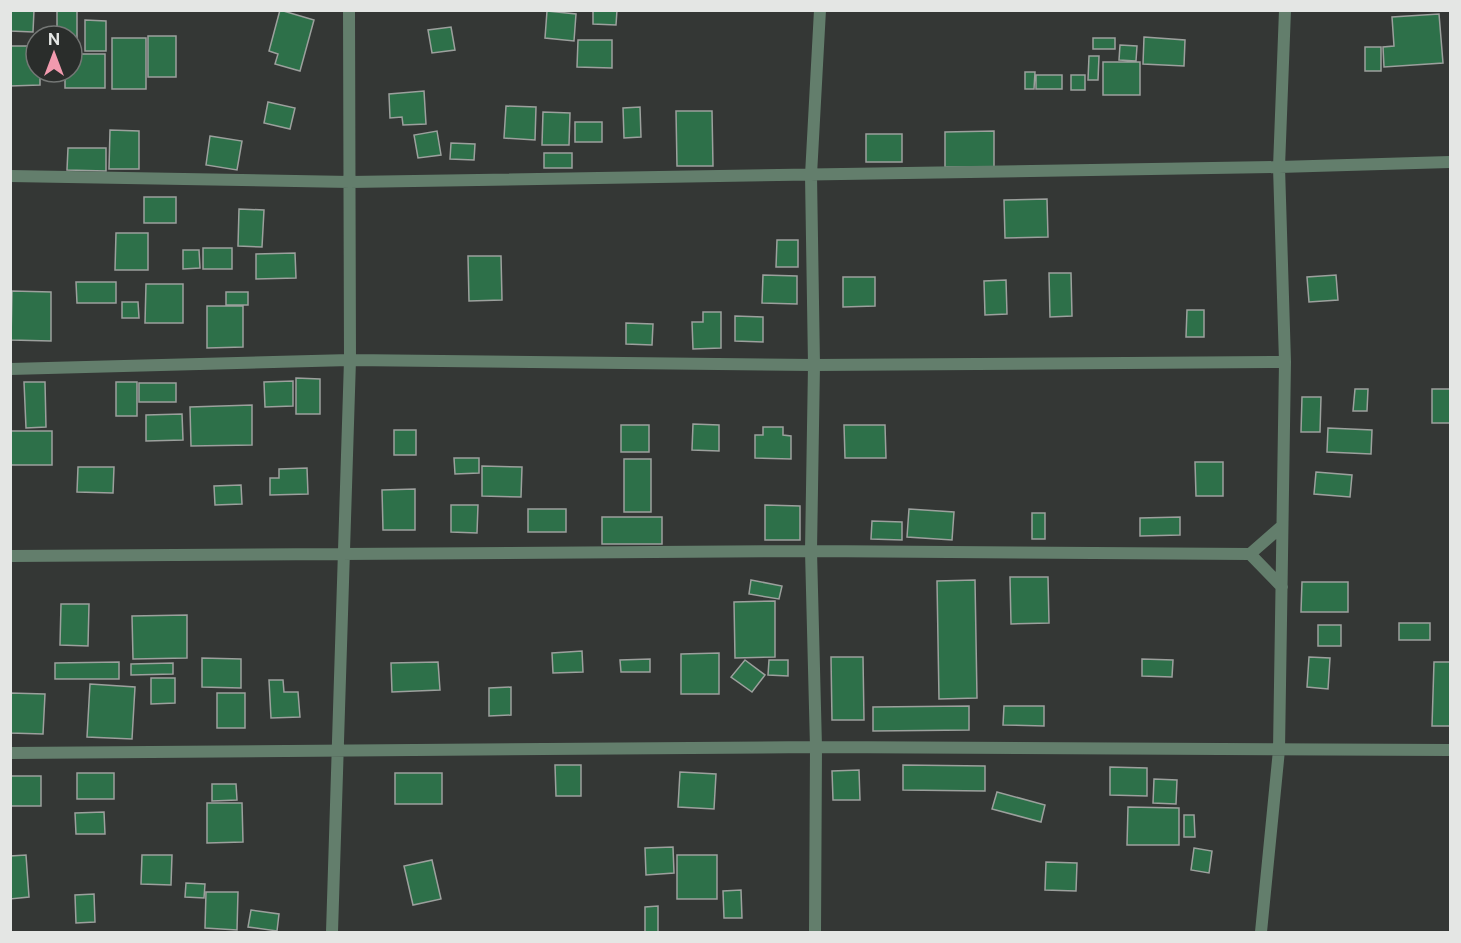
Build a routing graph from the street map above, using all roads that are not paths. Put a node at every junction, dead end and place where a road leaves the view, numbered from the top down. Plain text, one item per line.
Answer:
1 (350, 10) edge
2 (820, 10) edge
3 (1285, 10) edge
4 (1450, 162) edge
5 (1279, 167) junction
6 (811, 175) junction
7 (10, 176) edge
8 (351, 182) junction
9 (351, 360) junction
10 (1285, 362) junction
11 (814, 364) junction
12 (10, 369) edge
13 (1282, 526) junction
14 (811, 551) junction
15 (344, 552) junction
16 (1250, 554) junction
17 (10, 556) edge
18 (1282, 587) junction
19 (816, 747) junction
20 (339, 750) junction
21 (1279, 750) junction
22 (1450, 750) edge
23 (10, 753) edge
24 (332, 933) edge
25 (815, 933) edge
26 (1261, 933) edge

1 - 8 street
2 - 6 street
3 - 5 street
4 - 5 street
5 - 6 street
5 - 10 street
6 - 8 street
6 - 11 street
7 - 8 street
8 - 9 street
9 - 11 street
9 - 12 street
9 - 15 street
10 - 11 street
10 - 13 street
11 - 14 street
13 - 16 street
13 - 18 street
14 - 15 street
14 - 16 street
14 - 19 street
15 - 17 street
15 - 20 street
16 - 18 street
18 - 21 street
19 - 20 street
19 - 21 street
19 - 25 street
20 - 23 street
20 - 24 street
21 - 22 street
21 - 26 street

